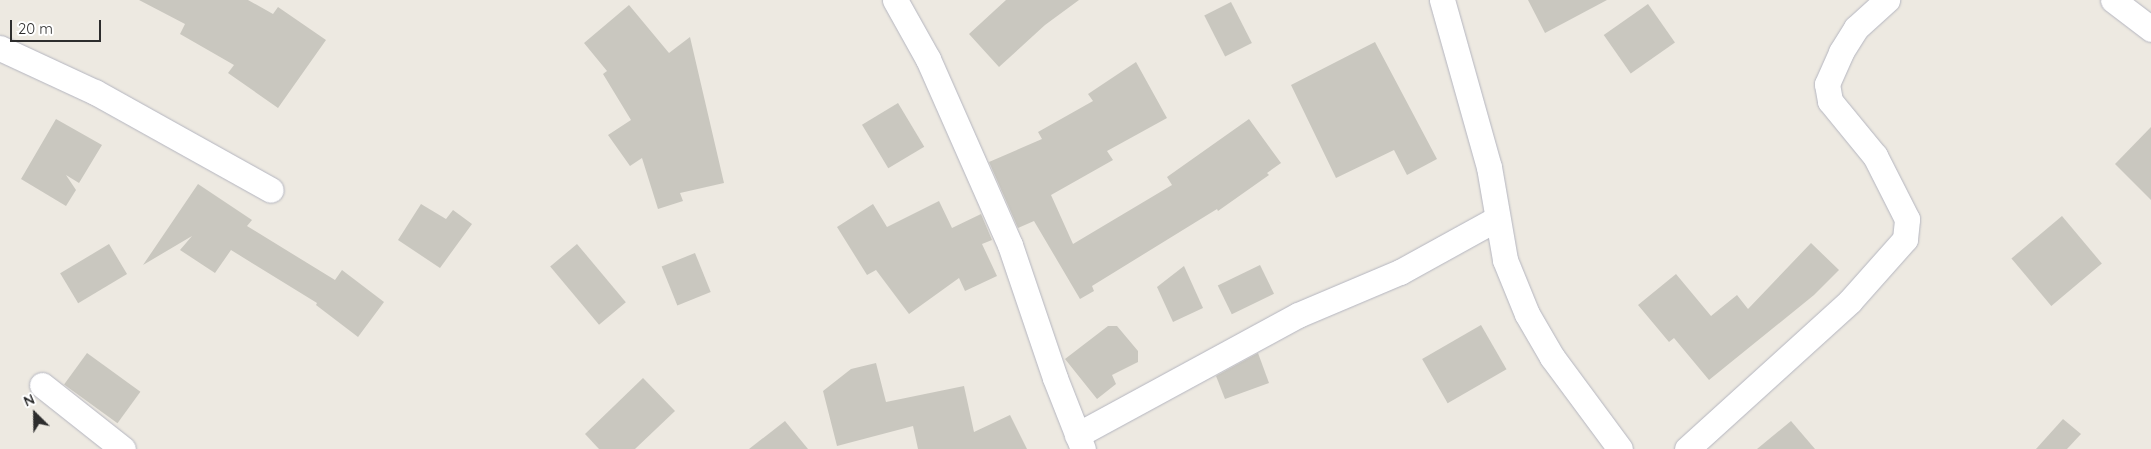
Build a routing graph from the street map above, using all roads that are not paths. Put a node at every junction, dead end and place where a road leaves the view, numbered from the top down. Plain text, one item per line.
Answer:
1 (895, 0) edge
2 (1442, 0) edge
3 (1887, 0) edge
4 (2113, 0) edge
5 (2151, 29) edge
6 (0, 48) edge
7 (270, 190) dead end
8 (1496, 219) junction
9 (42, 385) dead end
10 (1080, 442) edge
11 (123, 449) edge
12 (1620, 449) edge
13 (1687, 449) edge

1 - 10 street
2 - 8 street
3 - 13 street
4 - 5 street
6 - 7 street
8 - 10 street
8 - 12 street
9 - 11 street

